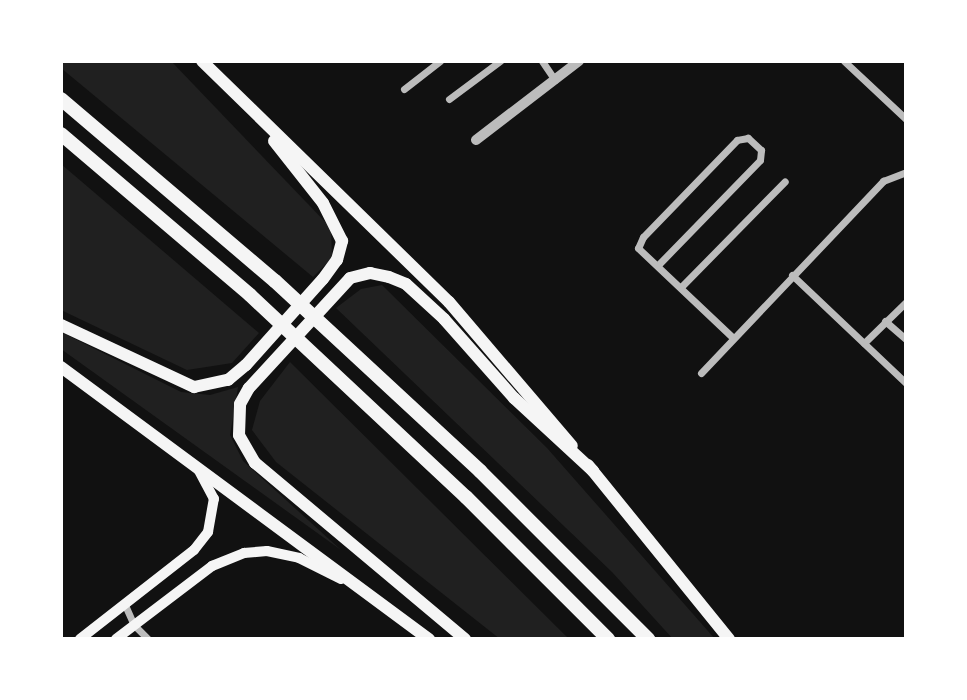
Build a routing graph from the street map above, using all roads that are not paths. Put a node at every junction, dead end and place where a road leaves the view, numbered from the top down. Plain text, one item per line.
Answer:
1 (202, 61) edge
2 (440, 61) edge
3 (500, 61) edge
4 (542, 61) edge
5 (579, 61) edge
6 (844, 61) edge
7 (555, 80) junction
8 (404, 89) dead end
9 (61, 99) edge
10 (449, 99) dead end
11 (248, 106) junction
12 (906, 119) edge
13 (61, 134) edge
14 (476, 140) dead end
15 (906, 172) edge
16 (785, 181) dead end
17 (658, 265) junction
18 (792, 275) junction
19 (681, 287) junction
20 (906, 302) edge
21 (885, 321) junction
22 (61, 326) edge
23 (732, 337) junction
24 (906, 339) edge
25 (864, 343) junction
26 (61, 368) edge
27 (701, 373) dead end
28 (906, 383) edge
29 (198, 468) junction
30 (593, 471) junction
31 (365, 592) junction
32 (125, 605) junction
33 (134, 625) junction
34 (80, 639) edge
35 (116, 639) edge
36 (148, 639) edge
37 (429, 639) edge
38 (465, 639) edge
39 (608, 639) edge
40 (648, 639) edge
41 (729, 639) edge

1 - 11 main road
2 - 8 street
3 - 10 street
4 - 7 street
5 - 7 street
6 - 12 street
7 - 14 street
9 - 40 highway
11 - 22 main road
11 - 30 main road
13 - 39 highway
15 - 18 street
16 - 19 street
17 - 17 street
17 - 19 street
18 - 23 street
18 - 25 street
19 - 23 street
20 - 21 street
21 - 24 street
21 - 25 street
23 - 27 street
25 - 28 street
26 - 29 main road
29 - 31 main road
29 - 32 main road
30 - 38 main road
30 - 41 main road
31 - 33 main road
31 - 37 main road
32 - 33 street
32 - 34 main road
33 - 35 main road
33 - 36 street

